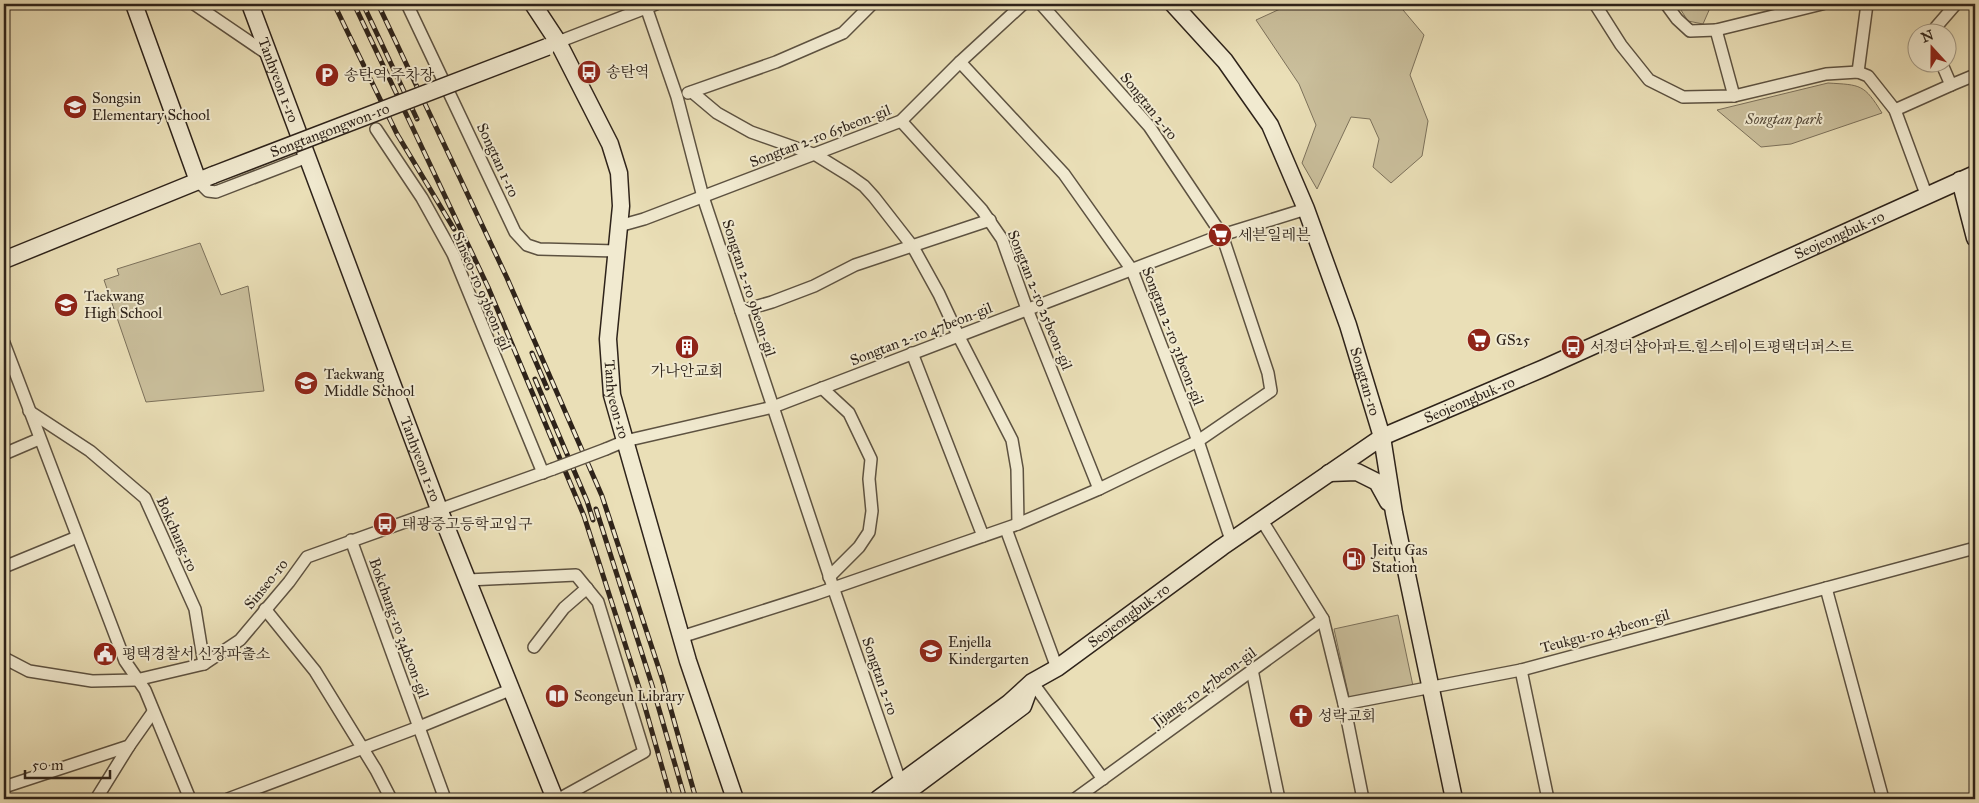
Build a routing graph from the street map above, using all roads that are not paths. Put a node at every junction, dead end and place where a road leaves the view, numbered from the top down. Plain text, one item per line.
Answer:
1 (194, 4) edge
2 (250, 4) edge
3 (407, 4) edge
4 (533, 4) edge
5 (872, 4) edge
6 (1023, 4) edge
7 (1041, 4) edge
8 (1173, 4) edge
9 (1595, 4) edge
10 (1666, 4) edge
11 (1822, 4) edge
12 (1867, 4) edge
13 (1956, 4) edge
14 (139, 5) edge
15 (649, 5) edge
16 (1940, 22) edge
17 (1716, 30) junction
18 (552, 44) junction
19 (270, 56) junction
20 (960, 62) junction
21 (1858, 72) junction
22 (1945, 72) edge
23 (1975, 75) edge
24 (1950, 85) junction
25 (692, 92) junction
26 (1734, 96) junction
27 (677, 97) junction
28 (1895, 110) junction
29 (901, 121) junction
30 (376, 129) dead end
31 (816, 155) junction
32 (308, 157) junction
33 (1968, 177) edge
34 (206, 178) junction
35 (1926, 194) junction
36 (703, 197) junction
37 (1306, 209) junction
38 (990, 220) junction
39 (619, 226) junction
40 (1222, 235) junction
41 (1975, 238) edge
42 (913, 247) junction
43 (617, 251) junction
44 (4, 260) edge
45 (1132, 270) junction
46 (1027, 309) junction
47 (741, 311) junction
48 (958, 335) junction
49 (4, 343) edge
50 (912, 353) junction
51 (822, 388) junction
52 (773, 407) junction
53 (29, 411) junction
54 (1382, 437) junction
55 (39, 439) junction
56 (625, 441) junction
57 (1198, 441) junction
58 (4, 454) edge
59 (548, 471) junction
60 (1329, 473) junction
61 (1099, 488) junction
62 (439, 509) junction
63 (1394, 513) junction
64 (1261, 520) junction
65 (1018, 524) junction
66 (1006, 528) junction
67 (983, 536) junction
68 (77, 537) junction
69 (351, 540) junction
70 (1232, 540) junction
71 (1975, 548) edge
72 (4, 567) edge
73 (468, 580) junction
74 (831, 582) junction
75 (587, 588) junction
76 (1826, 588) junction
77 (265, 609) junction
78 (1323, 619) junction
79 (681, 637) junction
80 (534, 647) dead end
81 (4, 658) edge
82 (204, 664) junction
83 (1057, 668) junction
84 (1252, 670) junction
85 (1521, 670) junction
86 (136, 680) junction
87 (1032, 682) junction
88 (1431, 688) junction
89 (512, 689) junction
90 (1344, 704) junction
91 (153, 712) junction
92 (419, 727) junction
93 (129, 746) junction
94 (361, 748) junction
95 (898, 775) junction
96 (1103, 779) junction
97 (4, 787) edge
98 (250, 795) edge
99 (907, 796) edge
100 (100, 799) edge
101 (190, 799) edge
102 (228, 799) edge
103 (391, 799) edge
104 (445, 799) edge
105 (555, 799) edge
106 (559, 799) edge
107 (735, 799) edge
108 (865, 799) edge
109 (878, 799) edge
110 (1075, 799) edge
111 (1279, 799) edge
112 (1363, 799) edge
113 (1454, 799) edge
114 (1548, 799) edge
115 (1883, 799) edge

1 - 19 street
2 - 19 street, Tanhyeon 1-ro
3 - 43 street, Songtan 1-ro
4 - 18 street, Tanhyeon-ro
5 - 25 street
6 - 20 street, Songtan 2-ro 65beon-gil
7 - 40 street, Songtan 2-ro
8 - 37 street, Songtan-ro
9 - 26 street
10 - 17 street
11 - 17 street
12 - 21 street
13 - 16 street
14 - 34 street
15 - 18 street, Songtangongwon-ro
15 - 27 street, Songtan 2-ro 9beon-gil
17 - 26 street
18 - 34 street, Songtangongwon-ro, bridge
18 - 39 street, Tanhyeon-ro
19 - 32 street, Tanhyeon 1-ro
20 - 29 street, Songtan 2-ro 65beon-gil
20 - 45 street, Songtan 2-ro 31beon-gil
21 - 26 street
21 - 28 street
22 - 24 street
23 - 24 street
24 - 28 street
25 - 27 street
25 - 31 street
27 - 36 street, Songtan 2-ro 9beon-gil
28 - 35 street
29 - 31 street, Songtan 2-ro 65beon-gil
29 - 38 street, Songtan 2-ro 25beon-gil
30 - 59 street, Sinseo-ro 93beon-gil
31 - 36 street, Songtan 2-ro 65beon-gil
31 - 42 street
32 - 34 street
32 - 62 street, Tanhyeon 1-ro
33 - 35 street, Seojeongbuk-ro
33 - 41 street
34 - 44 street, Songtangongwon-ro
35 - 54 street, Seojeongbuk-ro
36 - 39 street, Songtan 2-ro 65beon-gil
36 - 47 street, Songtan 2-ro 9beon-gil
37 - 40 street
37 - 54 street, Songtan-ro
38 - 42 street
38 - 46 street, Songtan 2-ro 25beon-gil
39 - 43 street, Tanhyeon-ro
40 - 45 street, Songtan 2-ro 47beon-gil
40 - 57 street, Songtan 2-ro
42 - 47 street
42 - 48 street
43 - 56 street, Tanhyeon-ro
45 - 46 street, Songtan 2-ro 47beon-gil
45 - 57 street, Songtan 2-ro 31beon-gil
46 - 48 street, Songtan 2-ro 47beon-gil
46 - 61 street, Songtan 2-ro 25beon-gil
47 - 52 street, Songtan 2-ro 9beon-gil
48 - 50 street, Songtan 2-ro 47beon-gil
48 - 65 street
49 - 53 street
50 - 51 street, Songtan 2-ro 47beon-gil
50 - 67 street
51 - 52 street, Songtan 2-ro 47beon-gil
51 - 74 street
52 - 56 street, Songtan 2-ro 47beon-gil
52 - 74 street, Songtan 2-ro 9beon-gil
53 - 55 street
53 - 82 street, Bokchang-ro
54 - 60 street, Seojeongbuk-ro
54 - 63 street, Songtan-ro
55 - 58 street
55 - 68 street
56 - 59 street, Sinseo-ro, bridge
56 - 79 street, Tanhyeon-ro
57 - 61 street, Songtan 2-ro
57 - 70 street
59 - 62 street, Sinseo-ro
60 - 63 street
60 - 64 street, Seojeongbuk-ro
61 - 65 street, Songtan 2-ro
62 - 69 street, Sinseo-ro
62 - 73 street, Tanhyeon 1-ro
63 - 88 street, Songtan-ro
64 - 70 street, Seojeongbuk-ro
64 - 78 street
65 - 66 street, Songtan 2-ro
66 - 67 street, Songtan 2-ro
66 - 83 street
67 - 74 street, Songtan 2-ro
68 - 72 street
68 - 86 street
69 - 77 street, Sinseo-ro
69 - 92 street, Bokchang-ro 34beon-gil
70 - 83 street, Seojeongbuk-ro
71 - 76 street, Teukgu-ro 43beon-gil
73 - 75 street
73 - 89 street, Tanhyeon 1-ro
74 - 79 street, Songtan 2-ro
74 - 95 street, Songtan 2-ro
75 - 80 street
75 - 106 street
76 - 85 street, Teukgu-ro 43beon-gil
76 - 115 street
77 - 82 street, Sinseo-ro
77 - 94 street
78 - 84 street, Jijang-ro 47beon-gil
78 - 90 street
79 - 107 street, Tanhyeon-ro
81 - 86 street, Sinseo-ro
82 - 86 street, Sinseo-ro
83 - 87 street, Seojeongbuk-ro
84 - 96 street, Jijang-ro 47beon-gil
84 - 111 street
85 - 88 street, Teukgu-ro 43beon-gil
85 - 114 street
86 - 91 street
87 - 95 street
87 - 96 street
87 - 99 street
87 - 109 street, Seojeongbuk-ro
88 - 90 street, Teukgu-ro 43beon-gil
88 - 113 street, Songtan-ro
89 - 92 street
89 - 105 street, Tanhyeon 1-ro
90 - 112 street
91 - 93 street
91 - 101 street
92 - 94 street
92 - 104 street, Bokchang-ro 34beon-gil
93 - 97 street
93 - 100 street
94 - 98 street
94 - 103 street
95 - 108 street
96 - 110 street, Jijang-ro 47beon-gil
98 - 102 street

